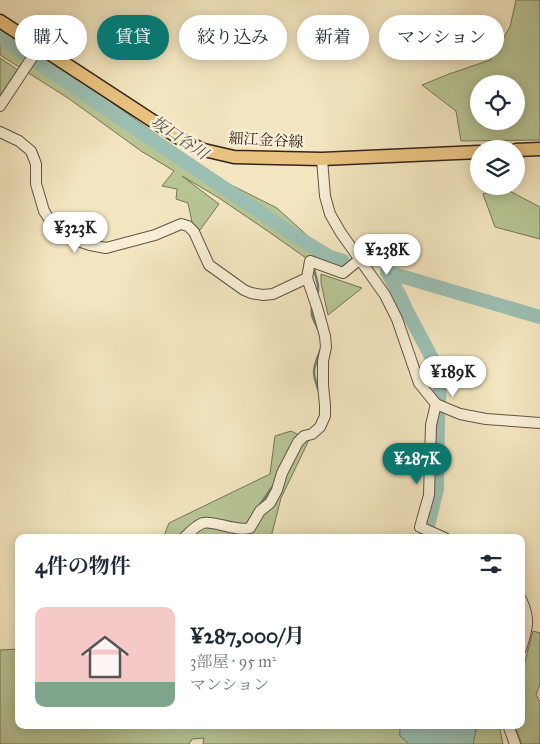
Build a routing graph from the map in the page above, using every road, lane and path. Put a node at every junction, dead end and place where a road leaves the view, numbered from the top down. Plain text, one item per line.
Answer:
1 (0, 21) edge
2 (15, 33) edge
3 (30, 60) edge
4 (54, 60) edge
5 (0, 106) edge
6 (0, 132) edge
7 (525, 150) edge
8 (540, 150) edge
9 (470, 152) edge
10 (322, 159) junction
11 (360, 258) junction
12 (306, 278) junction
13 (436, 404) junction
14 (540, 423) edge
15 (188, 534) edge
16 (436, 534) edge
17 (525, 607) edge
18 (525, 636) edge
19 (509, 729) edge
20 (515, 744) edge

1 - 2 main road, 細江金谷線
3 - 5 street
4 - 10 main road, 細江金谷線
6 - 12 street
7 - 8 main road
9 - 10 main road, 細江金谷線
10 - 11 street
11 - 12 street
11 - 13 street
12 - 15 street
13 - 14 street
13 - 16 street
17 - 18 street
19 - 20 street

